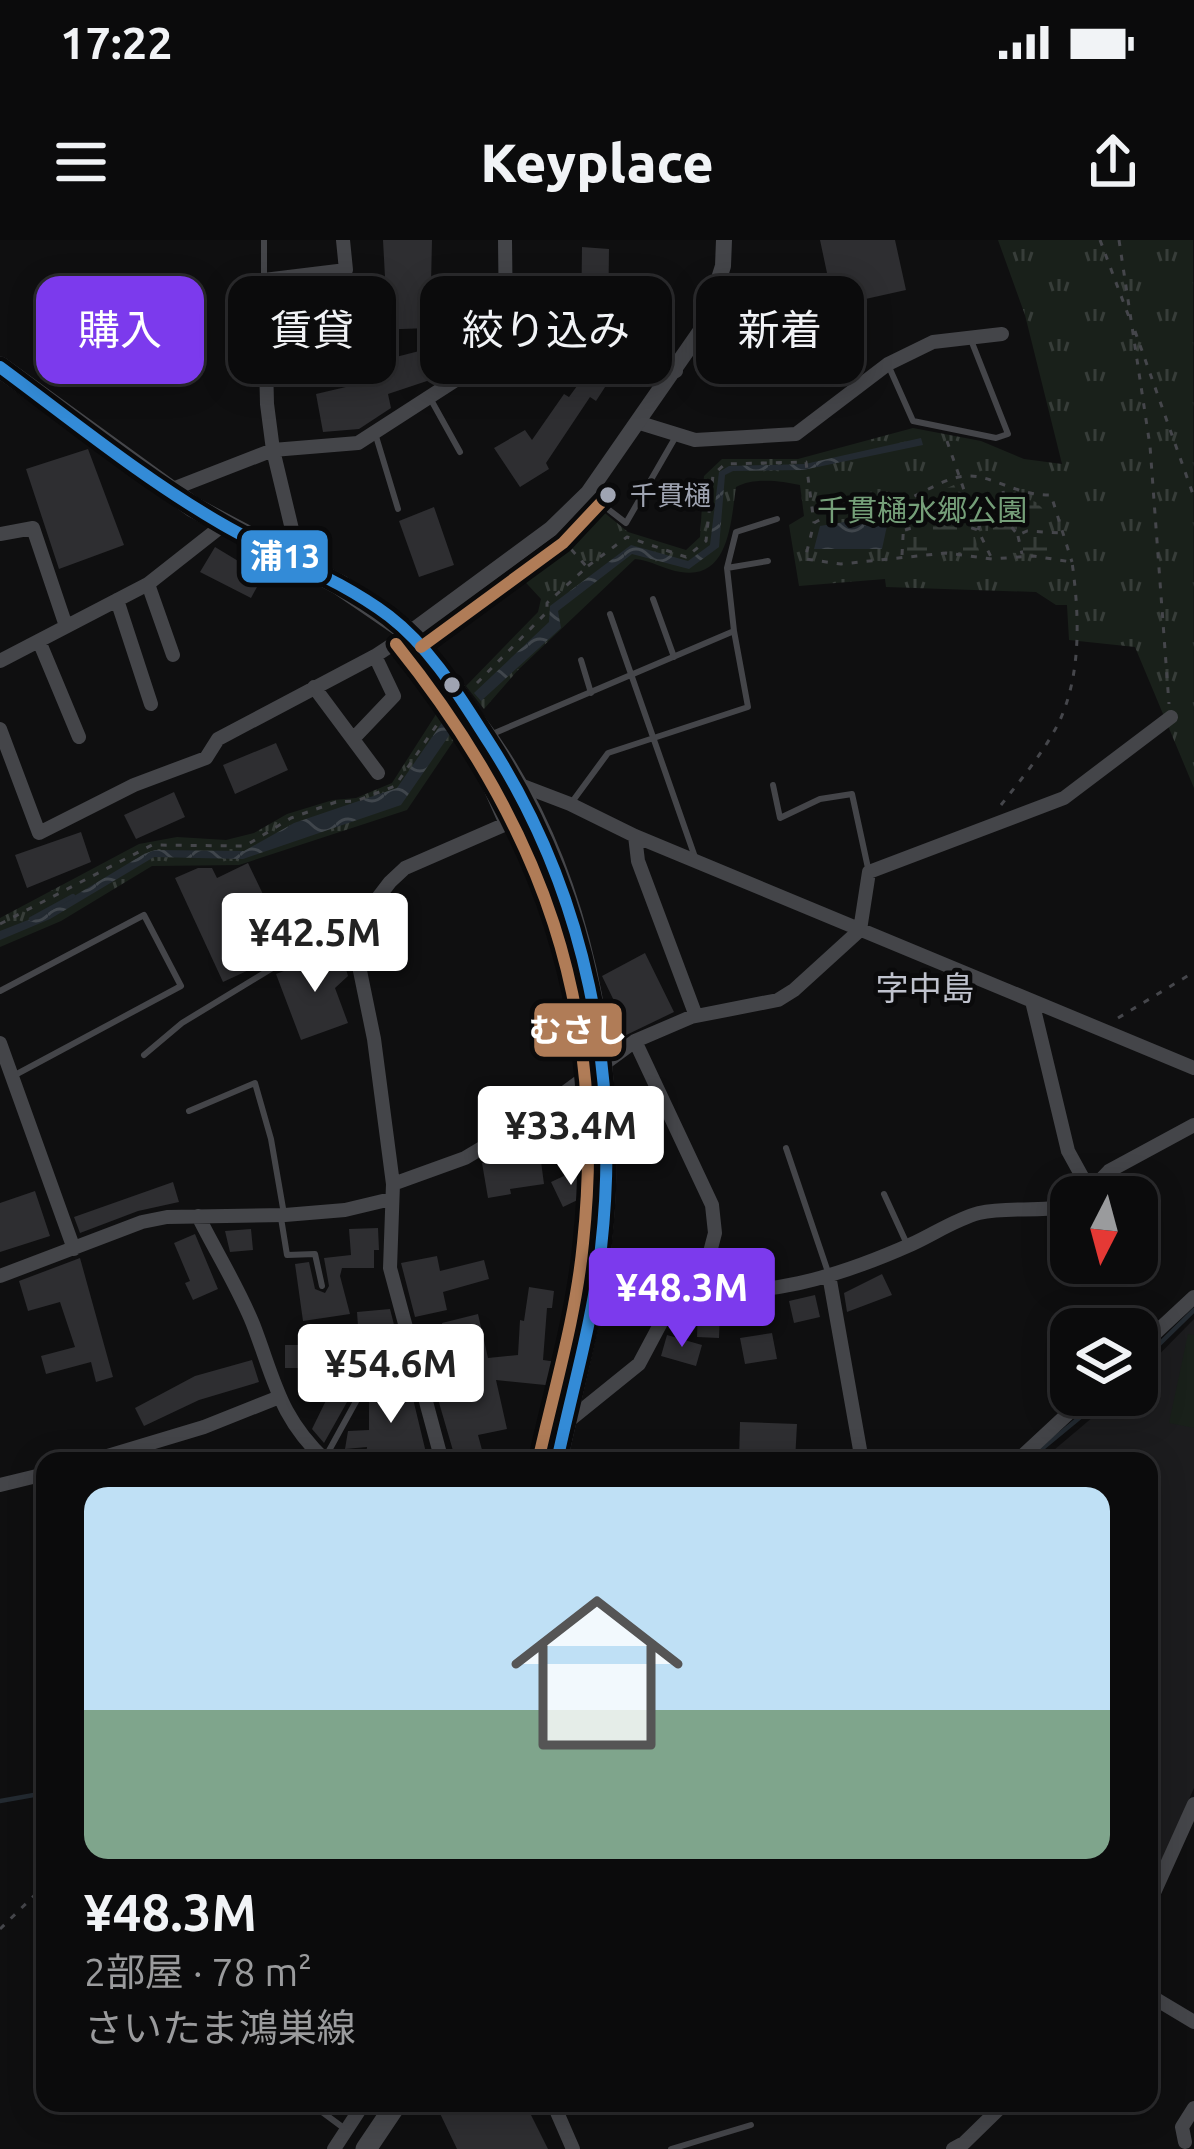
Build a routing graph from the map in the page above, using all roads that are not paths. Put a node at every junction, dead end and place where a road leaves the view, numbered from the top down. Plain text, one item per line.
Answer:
1 (264, 240) edge
2 (343, 240) edge
3 (505, 240) edge
4 (724, 240) edge
5 (264, 276) edge
6 (297, 276) edge
7 (505, 276) edge
8 (1002, 334) dead end
9 (970, 336) junction
10 (888, 364) junction
11 (0, 367) edge
12 (672, 369) edge
13 (676, 371) junction
14 (267, 384) edge
15 (451, 384) edge
16 (430, 398) junction
17 (640, 423) junction
18 (375, 434) junction
19 (677, 435) junction
20 (273, 450) junction
21 (460, 452) dead end
22 (170, 490) junction
23 (588, 493) junction
24 (398, 509) dead end
25 (777, 519) dead end
26 (223, 525) junction
27 (0, 534) edge
28 (291, 561) junction
29 (768, 561) dead end
30 (727, 568) junction
31 (148, 584) junction
32 (653, 599) dead end
33 (117, 600) junction
34 (610, 614) dead end
35 (66, 626) junction
36 (734, 631) junction
37 (410, 633) junction
38 (39, 640) junction
39 (173, 655) dead end
40 (375, 656) junction
41 (674, 657) junction
42 (581, 660) dead end
43 (0, 661) edge
44 (629, 676) junction
45 (314, 687) junction
46 (591, 693) junction
47 (151, 704) dead end
48 (1171, 717) road end
49 (0, 728) edge
50 (480, 728) junction
51 (79, 737) dead end
52 (353, 739) junction
53 (652, 739) junction
54 (503, 762) junction
55 (378, 772) dead end
56 (515, 783) junction
57 (773, 785) dead end
58 (571, 804) junction
59 (635, 836) junction
60 (697, 862) junction
61 (869, 872) junction
62 (860, 930) junction
63 (368, 933) junction
64 (0, 992) edge
65 (1032, 1001) junction
66 (696, 1016) junction
67 (635, 1041) junction
68 (0, 1043) edge
69 (144, 1055) dead end
70 (603, 1066) junction
71 (1194, 1068) edge
72 (14, 1082) junction
73 (0, 1093) edge
74 (190, 1111) dead end
75 (1194, 1125) edge
76 (786, 1148) dead end
77 (1079, 1176) edge
78 (1104, 1176) edge
79 (392, 1191) junction
80 (884, 1194) dead end
81 (1050, 1208) edge
82 (283, 1215) junction
83 (198, 1216) junction
84 (908, 1246) junction
85 (74, 1249) junction
86 (829, 1275) junction
87 (0, 1276) edge
88 (322, 1286) dead end
89 (680, 1287) junction
90 (1194, 1297) edge
91 (1158, 1330) edge
92 (417, 1370) junction
93 (277, 1398) junction
94 (1065, 1416) edge
95 (565, 1424) junction
96 (120, 1452) edge
97 (316, 1452) edge
98 (328, 1452) edge
99 (440, 1452) edge
100 (559, 1452) edge
101 (860, 1452) edge
102 (1027, 1452) edge
103 (36, 1476) edge
104 (0, 1485) edge
105 (1194, 1804) edge
106 (1158, 1884) edge
107 (1158, 2000) edge
108 (1194, 2021) edge
109 (1194, 2108) edge
110 (322, 2112) edge
111 (357, 2112) edge
112 (391, 2112) edge
113 (558, 2112) edge
114 (997, 2112) edge
115 (751, 2126) dead end
116 (345, 2129) junction
117 (1186, 2146) edge
118 (334, 2149) edge
119 (366, 2149) edge
120 (573, 2149) edge
121 (671, 2149) edge
122 (953, 2149) edge

1 - 5 lane
2 - 6 street
3 - 7 street
4 - 13 street
8 - 9 street
9 - 10 street
9 - 10 lane
10 - 19 street
11 - 22 main road
12 - 13 street
13 - 17 street
14 - 20 street
15 - 16 street
16 - 18 street
16 - 21 lane
17 - 19 street
17 - 23 street
18 - 20 street
18 - 24 lane
19 - 23 lane
20 - 22 street
20 - 28 street
22 - 26 main road
23 - 37 street
25 - 30 lane
26 - 28 main road
26 - 31 street
27 - 35 street
28 - 37 main road
29 - 30 lane
30 - 36 lane
31 - 33 street
31 - 39 street
32 - 41 lane
33 - 35 street
33 - 47 street
34 - 44 lane
35 - 38 street
36 - 41 lane
36 - 53 lane
37 - 40 street
37 - 50 main road, bridge
38 - 43 street
38 - 51 street
40 - 45 street
40 - 52 street
41 - 44 lane
42 - 46 lane
44 - 46 lane
44 - 53 lane
45 - 49 street
45 - 52 street
46 - 50 lane
48 - 61 street
50 - 54 main road
52 - 55 street
53 - 58 lane
53 - 60 lane
54 - 56 main road
54 - 63 street
56 - 58 street
56 - 70 main road
57 - 61 lane
58 - 59 street
59 - 60 street
59 - 66 street
60 - 62 street
61 - 62 street
62 - 65 street
62 - 66 street
63 - 69 lane
63 - 79 street
64 - 72 lane
65 - 71 street
65 - 77 street
66 - 67 street
67 - 70 street
67 - 89 street
68 - 72 street
70 - 79 street
70 - 95 main road
72 - 73 lane
72 - 85 street
74 - 82 lane
75 - 78 street
76 - 86 lane
79 - 82 street
79 - 92 street
80 - 84 lane
81 - 84 street
82 - 83 street
82 - 88 lane
83 - 85 street
83 - 93 street
84 - 86 street
85 - 87 street
86 - 89 street
86 - 101 street
89 - 95 street
90 - 91 street
92 - 98 lane
92 - 99 street
93 - 96 street
93 - 97 street
94 - 102 street
95 - 100 main road
103 - 104 street
105 - 106 street
107 - 108 street
109 - 117 street
110 - 116 lane
111 - 116 street
112 - 119 main road
113 - 120 street
114 - 122 street
115 - 121 lane
116 - 118 street

